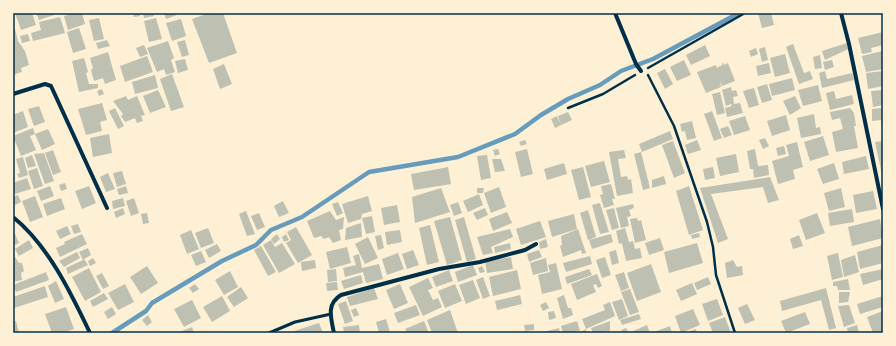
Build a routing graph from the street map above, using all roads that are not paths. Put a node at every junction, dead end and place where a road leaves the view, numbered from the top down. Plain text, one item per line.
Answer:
1 (615, 13) edge
2 (841, 13) edge
3 (641, 71) road end
4 (13, 94) edge
5 (107, 208) dead end
6 (883, 209) edge
7 (13, 217) edge
8 (536, 244) dead end
9 (331, 314) junction
10 (90, 333) edge
11 (269, 333) edge
12 (334, 333) edge

1 - 3 street
2 - 6 street
4 - 5 street
7 - 10 street
8 - 9 street
9 - 11 lane
9 - 12 street

